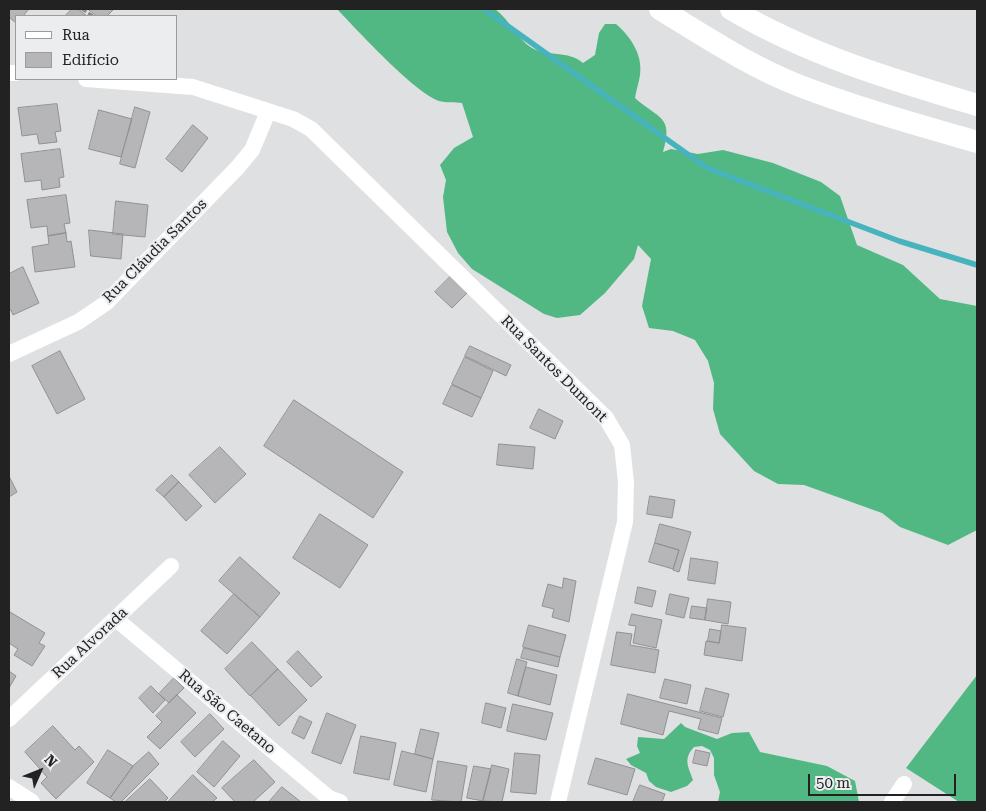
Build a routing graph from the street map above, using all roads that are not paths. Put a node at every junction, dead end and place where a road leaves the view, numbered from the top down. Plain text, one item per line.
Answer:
1 (660, 9) edge
2 (731, 9) edge
3 (99, 80) edge
4 (977, 105) edge
5 (268, 112) junction
6 (977, 142) edge
7 (9, 354) edge
8 (171, 566) dead end
9 (116, 619) junction
10 (9, 719) edge
11 (904, 784) dead end
12 (9, 787) edge
13 (32, 802) edge
14 (340, 802) edge
15 (558, 802) edge
16 (892, 802) edge

1 - 6 street
2 - 4 street
3 - 5 street, Rua Santos Dumont
5 - 7 street, Rua Cláudia Santos
5 - 15 street, Rua Santos Dumont
8 - 9 street, Rua Alvorada
9 - 10 street, Rua Alvorada
9 - 14 street, Rua São Caetano
11 - 16 street
12 - 13 street

